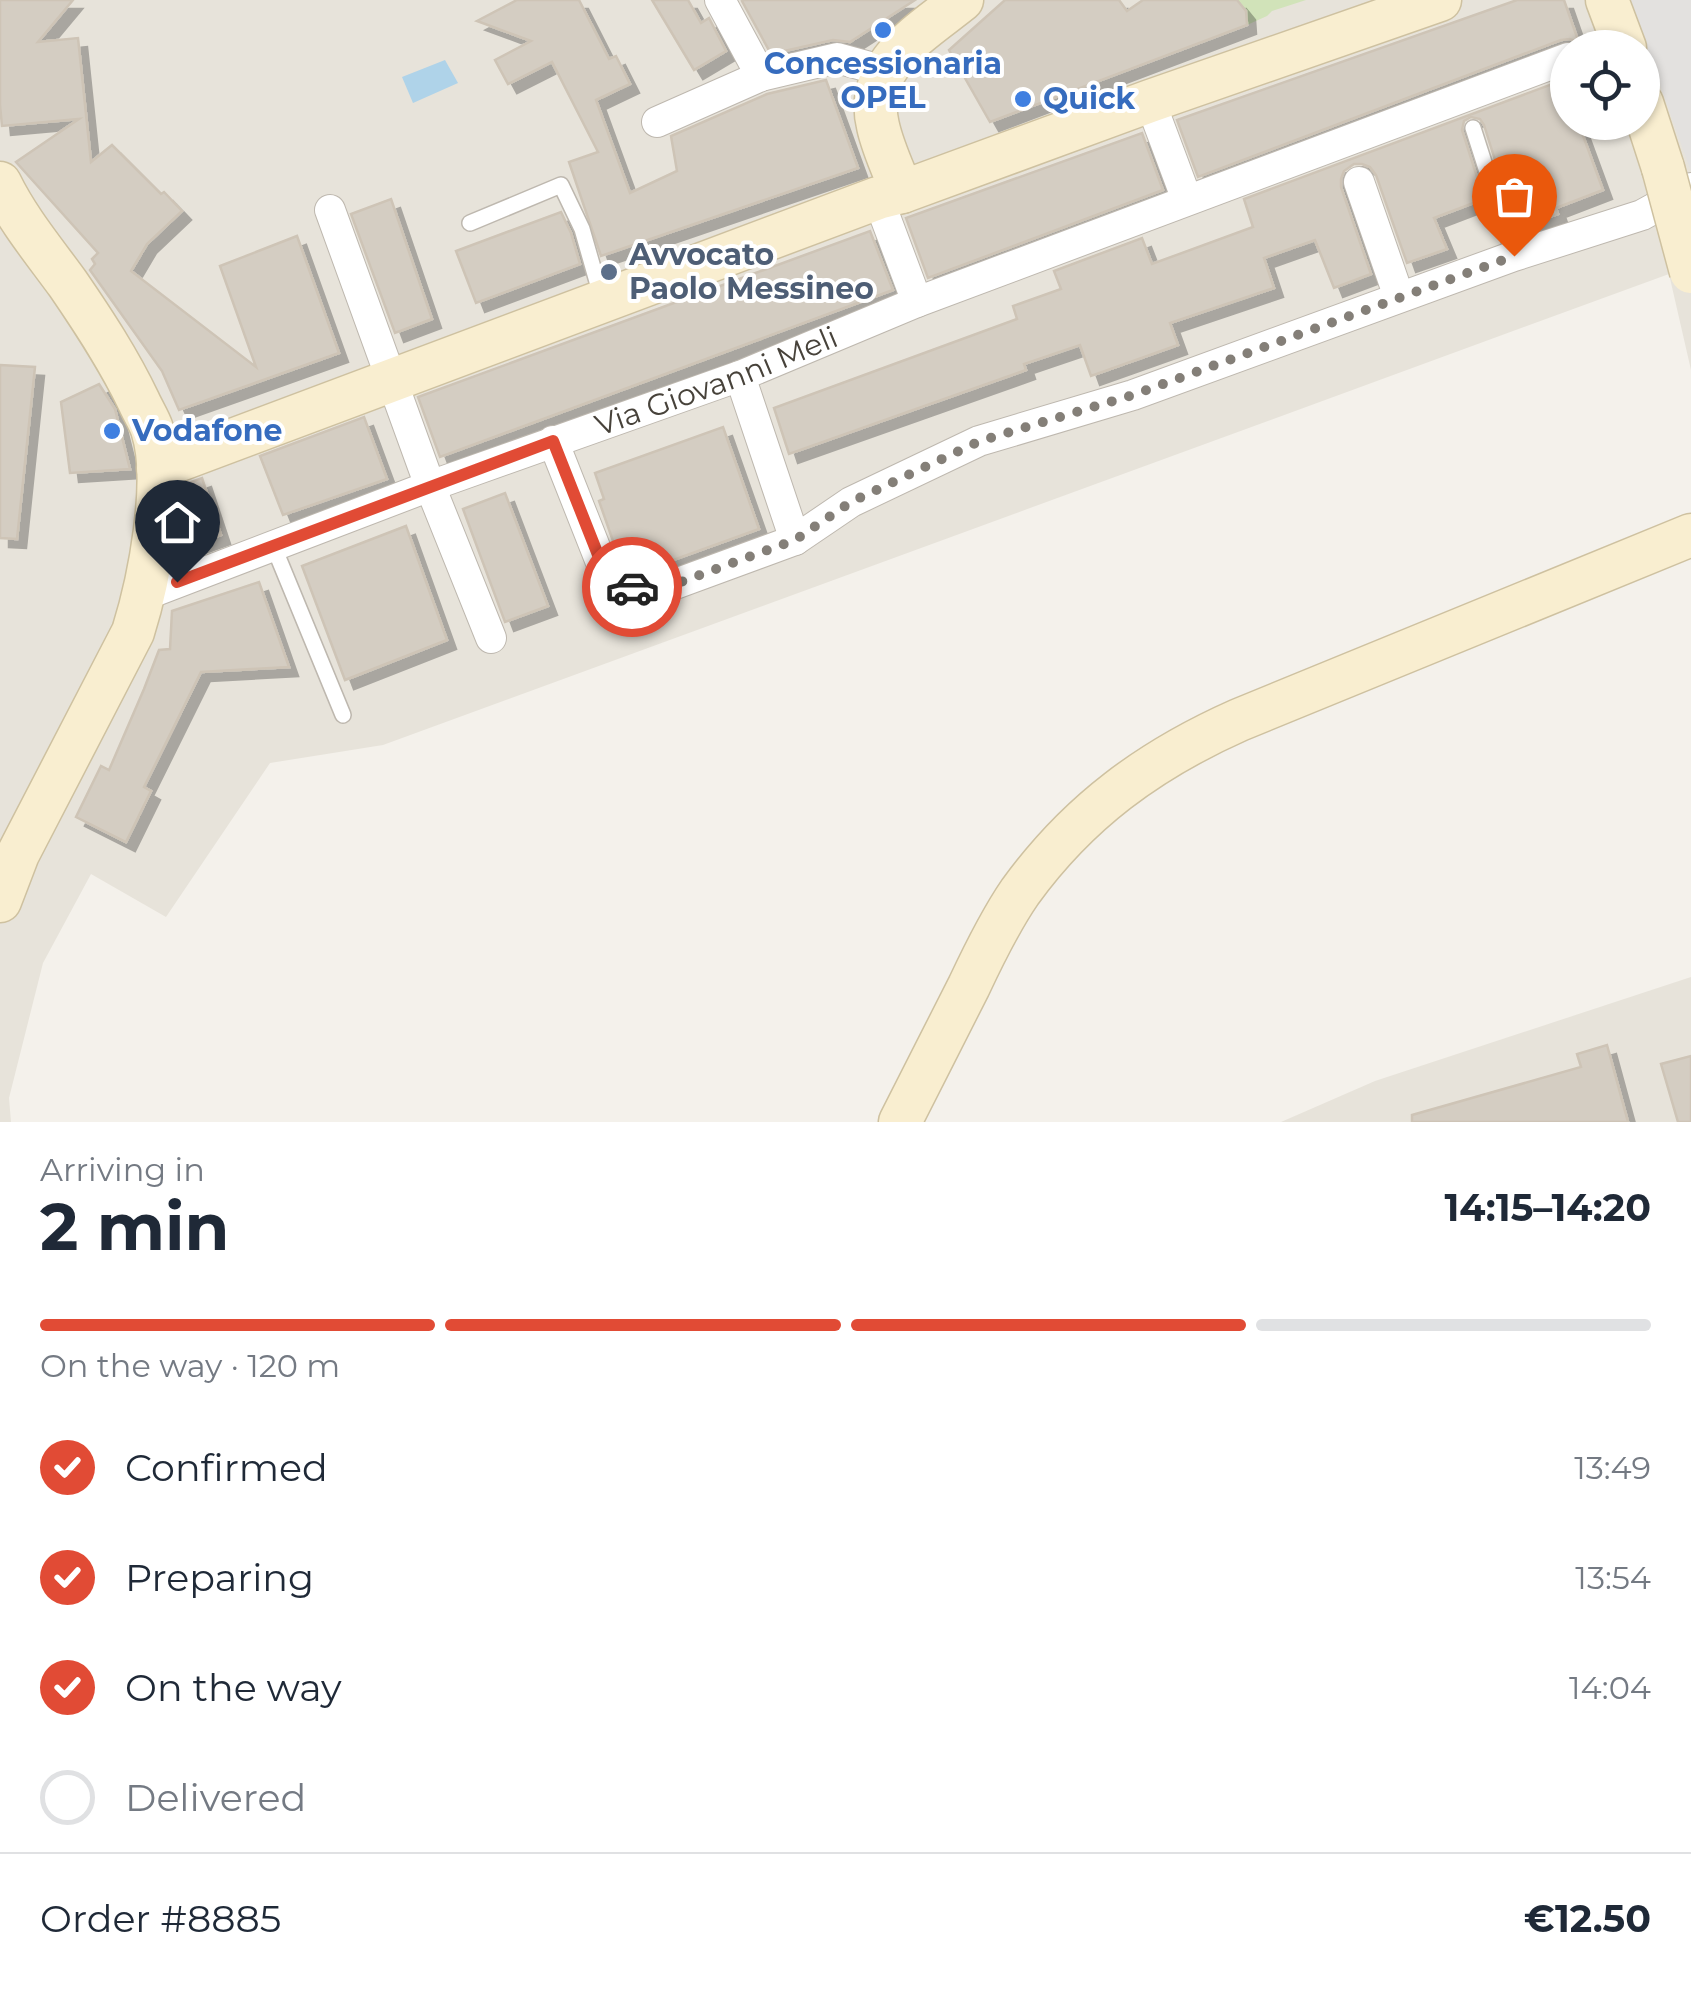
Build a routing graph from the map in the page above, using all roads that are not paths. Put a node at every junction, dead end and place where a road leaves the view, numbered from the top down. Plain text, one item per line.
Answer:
1 (720, 0) edge
2 (962, 0) edge
3 (1440, 0) edge
4 (1550, 65) edge
5 (884, 71) junction
6 (760, 76) junction
7 (1150, 101) junction
8 (657, 122) dead end
9 (1473, 128) dead end
10 (1659, 140) edge
11 (1677, 178) edge
12 (1359, 182) dead end
13 (0, 183) edge
14 (890, 195) junction
15 (1187, 200) junction
16 (330, 210) dead end
17 (470, 223) dead end
18 (1514, 256) junction
19 (1691, 272) edge
20 (1399, 296) junction
21 (602, 300) junction
22 (918, 302) junction
23 (740, 376) junction
24 (391, 381) junction
25 (553, 441) junction
26 (158, 468) junction
27 (430, 486) junction
28 (1691, 535) edge
29 (795, 540) junction
30 (273, 544) junction
31 (145, 595) junction
32 (491, 638) dead end
33 (342, 715) dead end
34 (0, 901) edge
35 (900, 1122) edge

1 - 6 street
2 - 5 street
3 - 7 street
4 - 15 street, Via Giovanni Meli
5 - 6 street
5 - 14 street
6 - 8 street
7 - 14 street
7 - 15 street
9 - 18 lane
10 - 11 street
11 - 18 street
11 - 19 street, bridge
12 - 20 street
13 - 26 street
14 - 21 street
14 - 22 street
15 - 22 street, Via Giovanni Meli
16 - 24 street
17 - 21 lane
18 - 20 street
20 - 29 street
21 - 24 street
22 - 23 street, Via Giovanni Meli
23 - 25 street, Via Giovanni Meli
23 - 29 street
24 - 26 street
24 - 27 street
25 - 27 street, Via Giovanni Meli
25 - 29 street
26 - 31 street
27 - 30 street, Via Giovanni Meli
27 - 32 street
28 - 35 street
30 - 31 street, Via Giovanni Meli
30 - 33 lane
31 - 34 street

